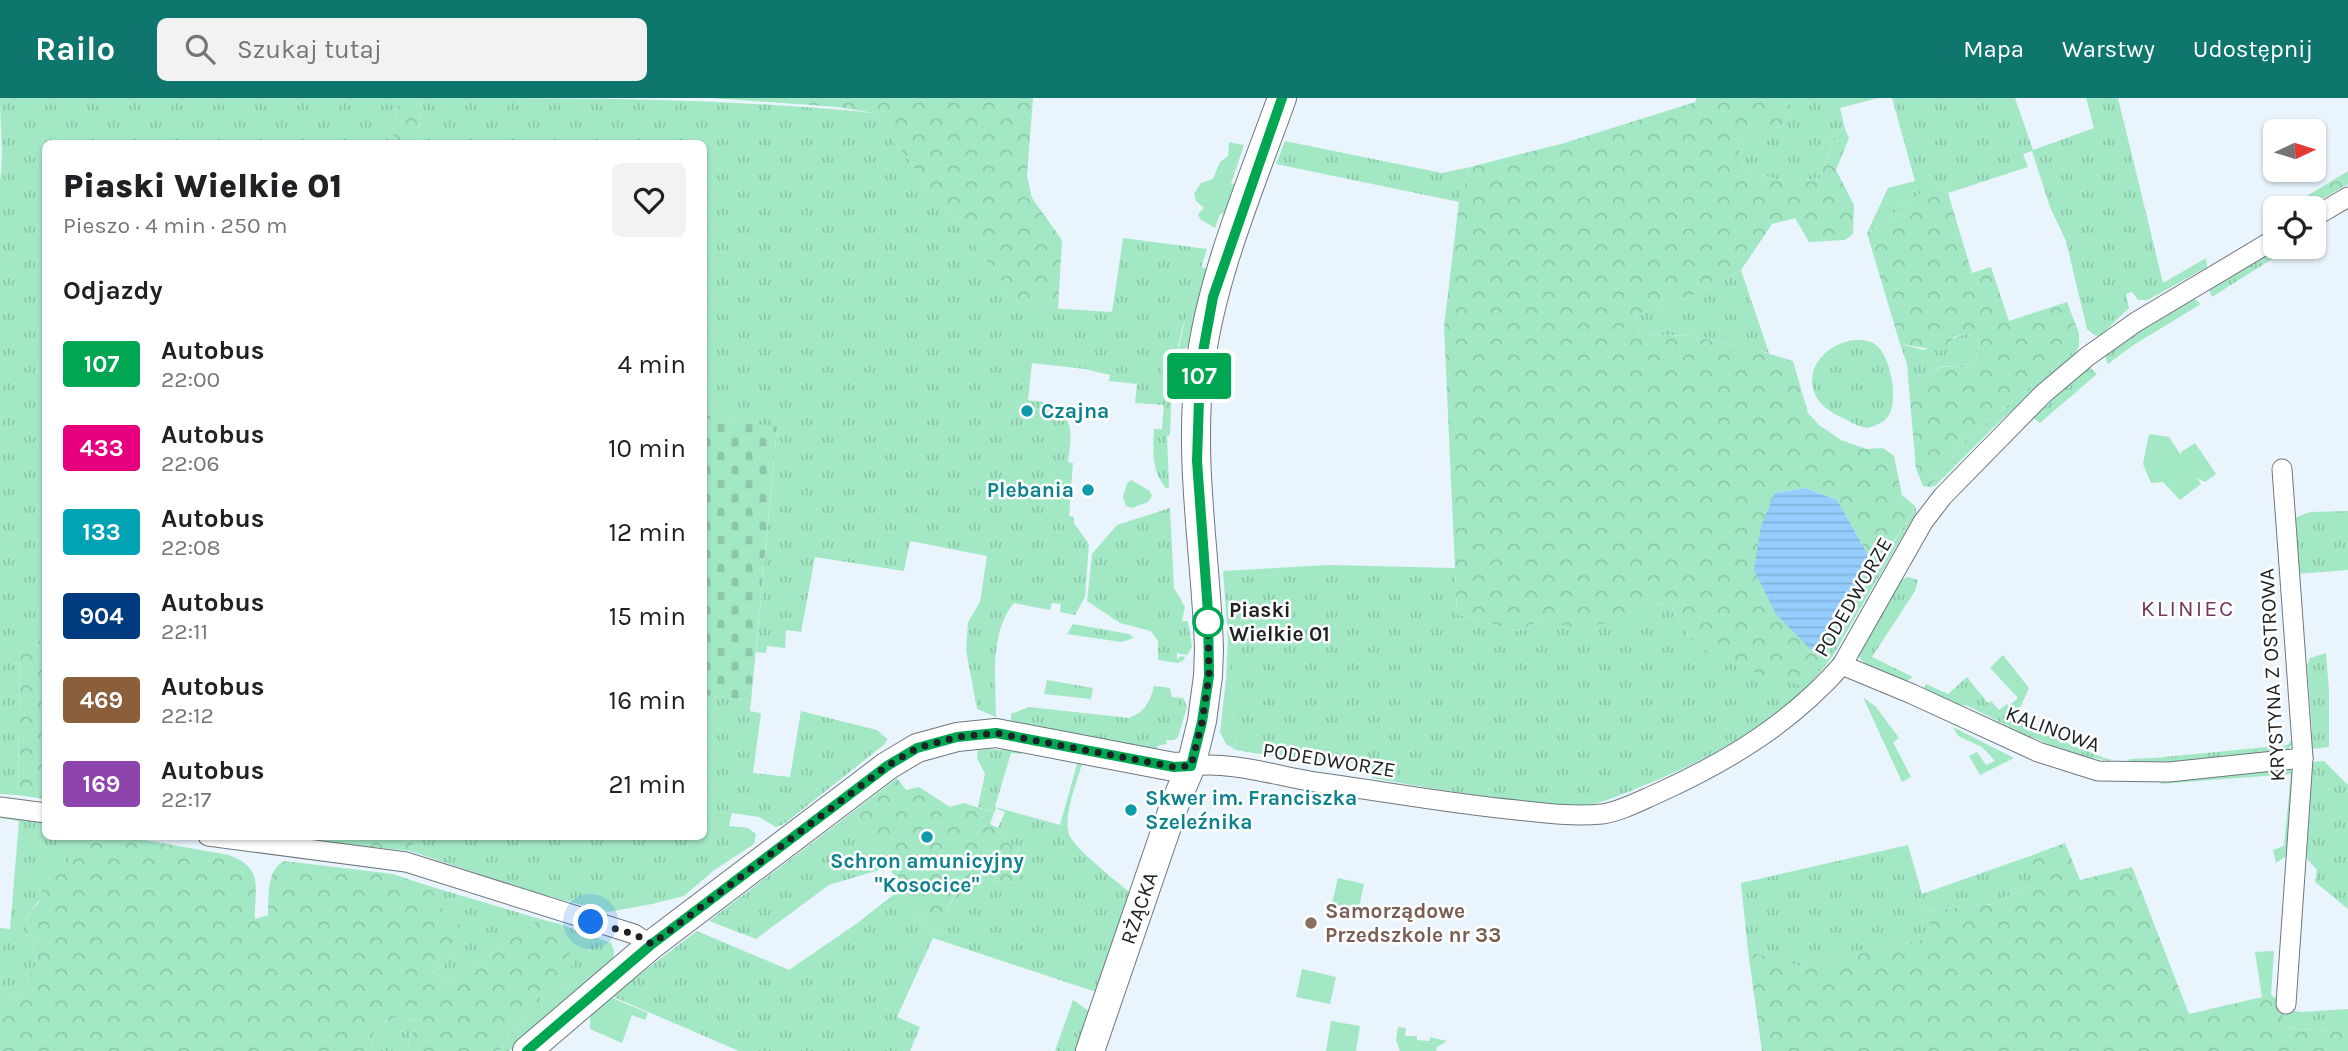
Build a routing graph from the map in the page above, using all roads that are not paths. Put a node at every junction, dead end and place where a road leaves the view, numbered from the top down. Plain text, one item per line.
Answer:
1 (1282, 98) edge
2 (2348, 197) edge
3 (2326, 210) edge
4 (2263, 246) edge
5 (2282, 468) dead end
6 (1842, 665) junction
7 (2303, 758) junction
8 (1191, 766) junction
9 (0, 807) edge
10 (42, 812) edge
11 (238, 840) edge
12 (652, 944) junction
13 (2286, 1004) dead end
14 (527, 1051) edge
15 (1090, 1051) edge

1 - 8 street, RŻĄCKA
2 - 3 street
4 - 6 street, PODEDWORZE
5 - 7 street, KRYSTYNA Z OSTROWA
6 - 7 street, KALINOWA
6 - 8 street, PODEDWORZE
7 - 13 street, KRYSTYNA Z OSTROWA
8 - 12 street
8 - 15 street, RŻĄCKA
9 - 10 street
11 - 12 street
12 - 14 street

